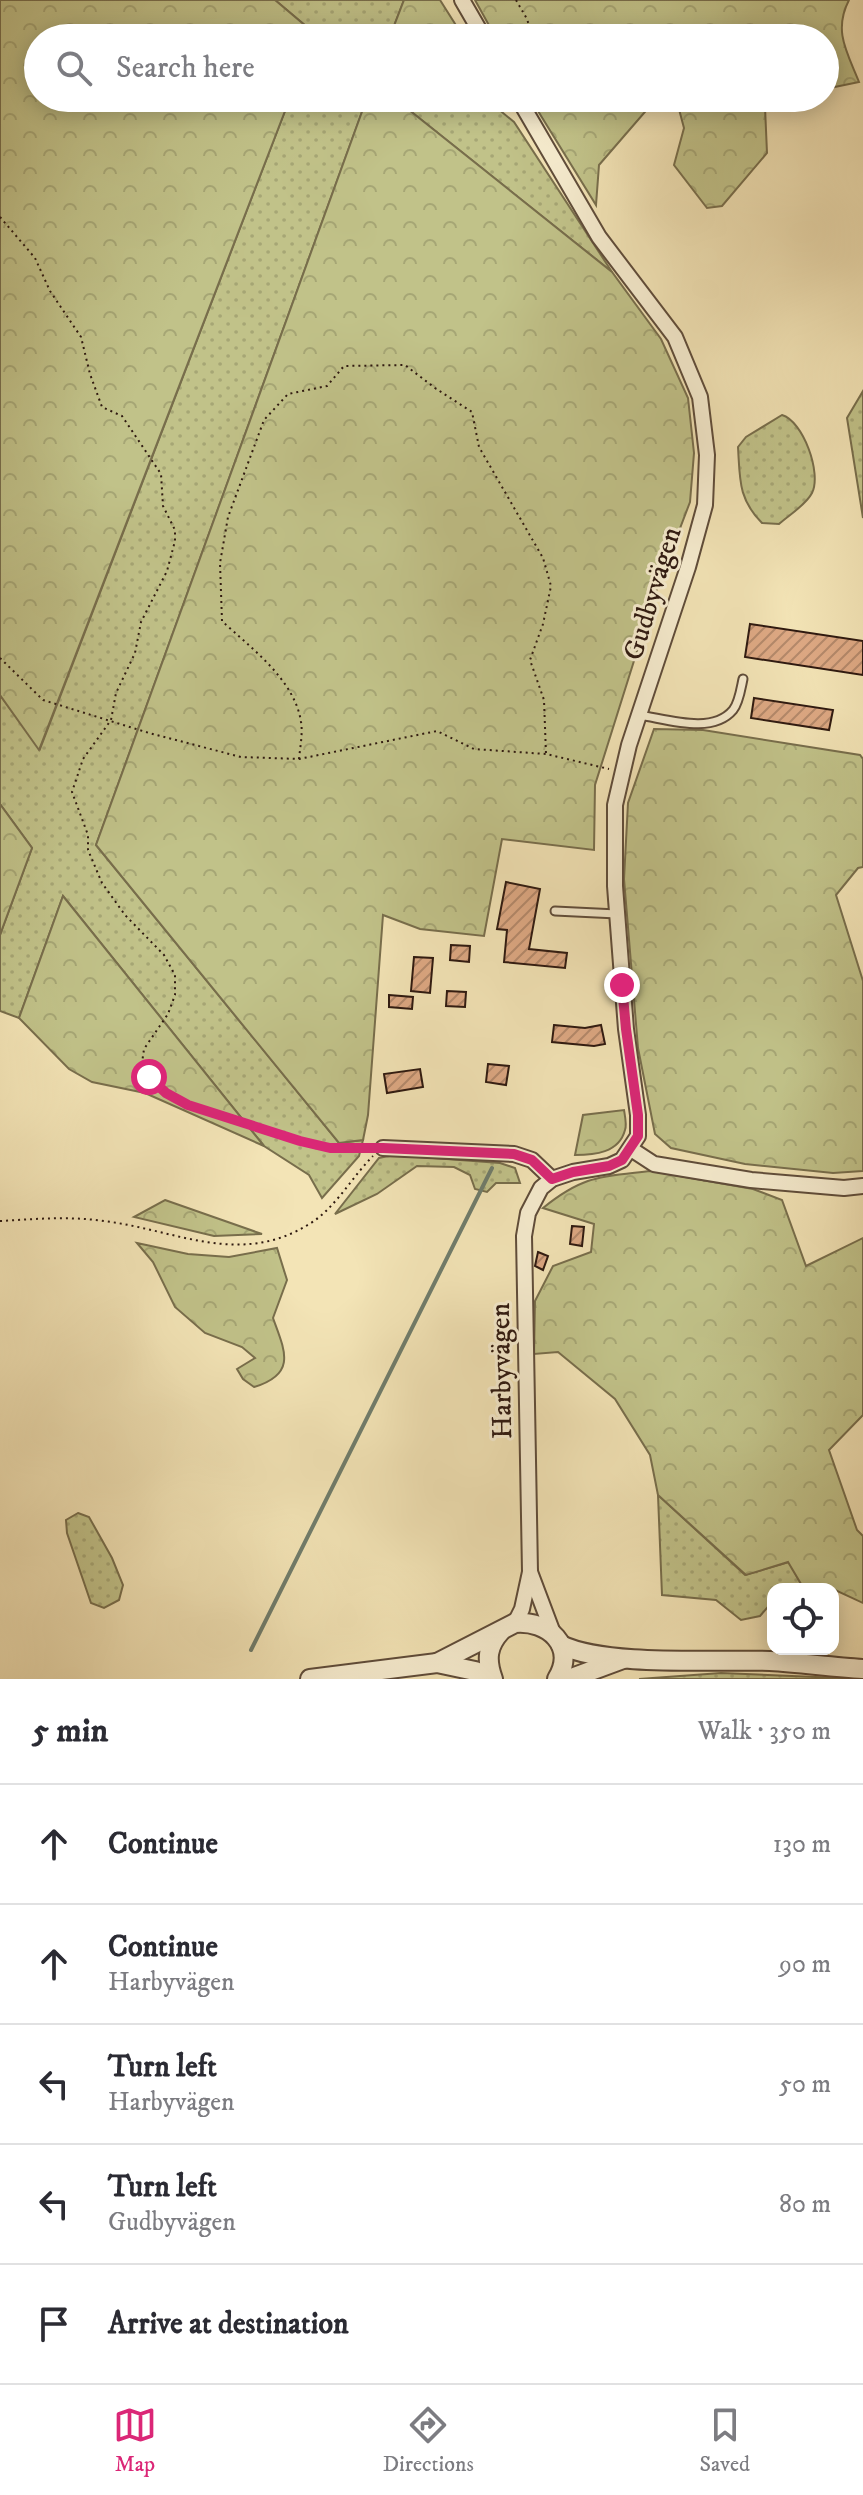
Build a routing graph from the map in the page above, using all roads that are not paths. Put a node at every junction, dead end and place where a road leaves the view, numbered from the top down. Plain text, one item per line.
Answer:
1 (462, 0) edge
2 (476, 24) edge
3 (526, 112) edge
4 (743, 679) dead end
5 (639, 715) junction
6 (555, 911) dead end
7 (617, 914) junction
8 (383, 1148) road end
9 (631, 1149) junction
10 (552, 1179) junction
11 (863, 1186) edge
12 (530, 1572) junction
13 (509, 1626) junction
14 (557, 1639) junction
15 (625, 1658) junction
16 (437, 1663) junction
17 (863, 1669) edge
18 (310, 1679) edge
19 (493, 1679) edge
20 (557, 1679) edge
21 (569, 1679) edge

1 - 2 street
3 - 5 street, Gudbyvägen
4 - 5 lane
5 - 7 street, Gudbyvägen
6 - 7 lane
7 - 9 street, Gudbyvägen
8 - 10 street
9 - 10 street
9 - 11 street
10 - 12 street, Harbyvägen
12 - 13 street, Harbyvägen
12 - 14 street, Harbyvägen
13 - 14 street
13 - 16 street
13 - 19 street
14 - 15 street
14 - 20 street
15 - 17 street
15 - 21 street
16 - 18 street
16 - 19 street

